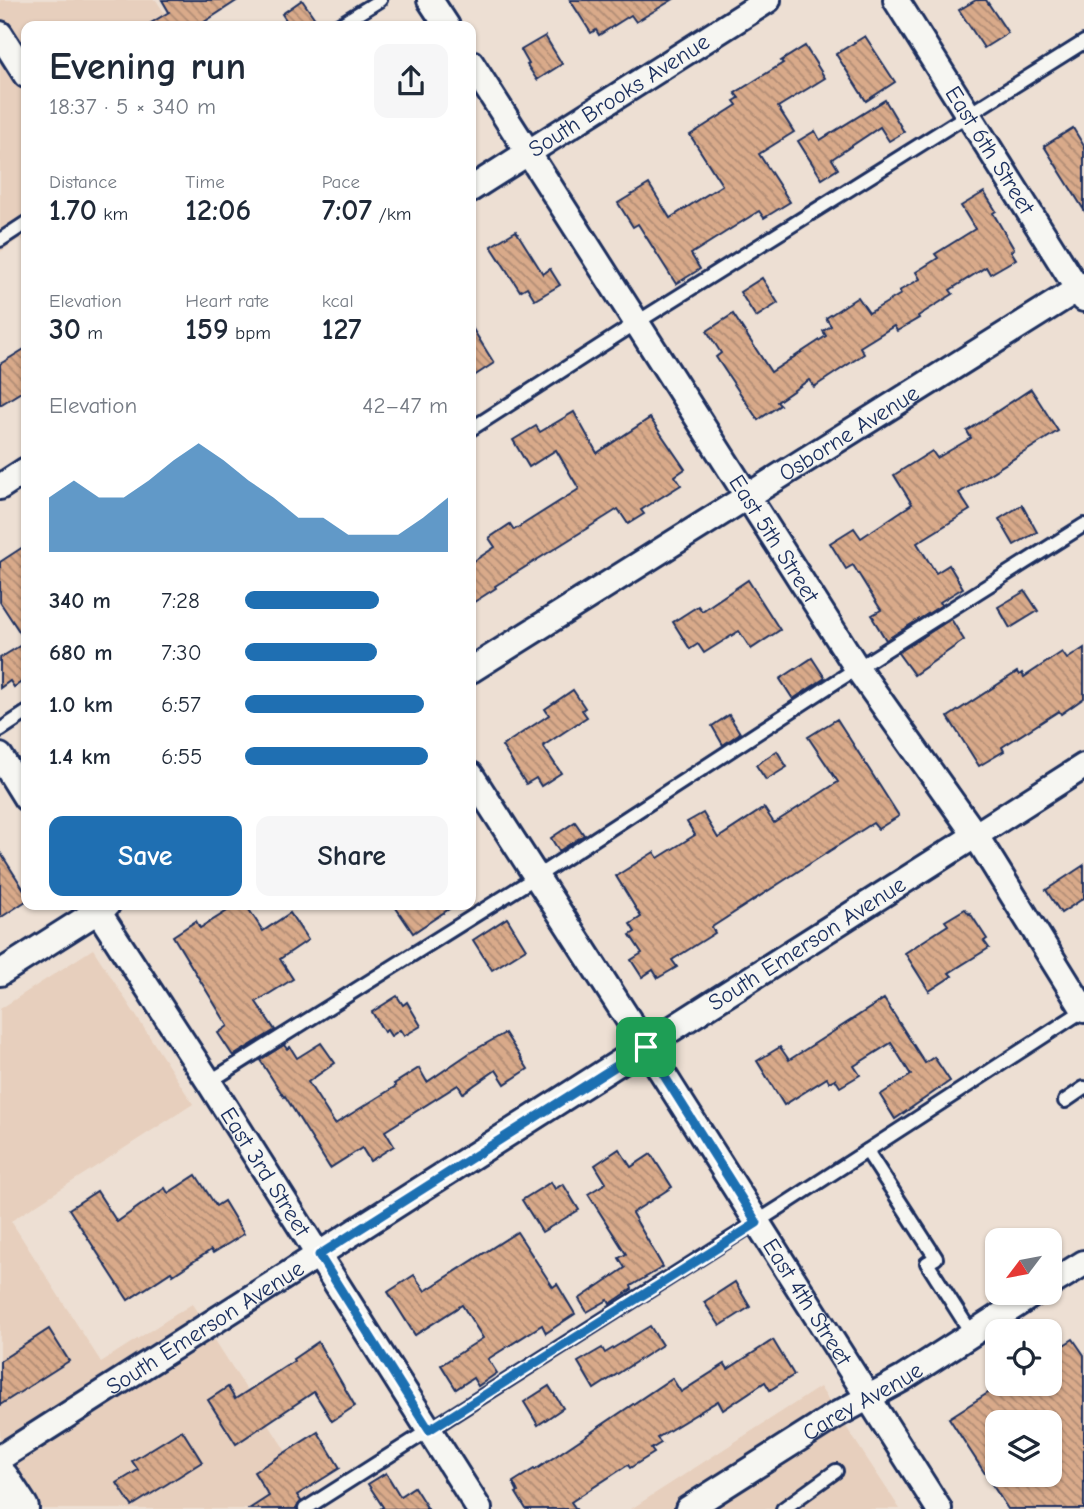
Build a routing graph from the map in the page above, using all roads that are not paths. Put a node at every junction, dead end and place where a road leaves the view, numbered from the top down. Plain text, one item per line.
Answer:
1 (380, 0) edge
2 (430, 0) edge
3 (768, 0) edge
4 (896, 0) edge
5 (346, 21) edge
6 (444, 21) edge
7 (0, 34) edge
8 (1084, 42) edge
9 (21, 67) edge
10 (476, 71) edge
11 (969, 116) junction
12 (528, 152) junction
13 (476, 186) edge
14 (21, 226) edge
15 (0, 240) edge
16 (1082, 291) edge
17 (636, 323) junction
18 (476, 426) edge
19 (21, 473) edge
20 (0, 487) edge
21 (747, 496) junction
22 (1084, 525) edge
23 (476, 667) edge
24 (857, 668) junction
25 (21, 716) edge
26 (0, 730) edge
27 (0, 756) edge
28 (1084, 766) edge
29 (476, 783) edge
30 (21, 789) edge
31 (976, 836) junction
32 (536, 877) junction
33 (95, 910) edge
34 (102, 910) edge
35 (0, 973) edge
36 (1084, 1010) edge
37 (646, 1047) junction
38 (209, 1082) junction
39 (1084, 1088) edge
40 (1065, 1101) dead end
41 (867, 1151) junction
42 (757, 1223) junction
43 (319, 1255) junction
44 (1084, 1263) edge
45 (1062, 1277) edge
46 (1015, 1306) edge
47 (972, 1334) junction
48 (868, 1397) junction
49 (429, 1430) junction
50 (0, 1458) edge
51 (836, 1471) dead end
52 (0, 1480) edge
53 (695, 1507) edge
54 (19, 1509) edge
55 (304, 1509) edge
56 (480, 1509) edge
57 (783, 1509) edge
58 (939, 1509) edge

1 - 5 lane
2 - 6 street
3 - 12 street, South Brooks Avenue
4 - 11 street, East 6th Street
7 - 9 street
8 - 11 lane
10 - 12 street, East 5th Street
11 - 16 street, East 6th Street
11 - 17 lane
12 - 13 street, South Brooks Avenue
12 - 17 street, East 5th Street
14 - 15 lane
16 - 21 street, Osborne Avenue
17 - 18 lane
17 - 21 street, East 5th Street
19 - 20 street
21 - 23 street, Osborne Avenue
21 - 24 street, East 5th Street
22 - 24 lane
24 - 31 street, East 5th Street
24 - 32 lane
25 - 26 lane
27 - 30 street
28 - 31 street, South Emerson Avenue
29 - 32 street, East 4th Street
31 - 36 street, East 5th Street
31 - 37 street, South Emerson Avenue
32 - 37 street, East 4th Street
32 - 38 lane
33 - 35 street
34 - 38 street, East 3rd Street
36 - 41 lane
37 - 42 street, East 4th Street
37 - 43 street, South Emerson Avenue
38 - 43 street, East 3rd Street
39 - 40 lane
41 - 42 lane
41 - 47 lane
42 - 48 street, East 4th Street
42 - 49 lane
43 - 49 street, East 3rd Street
43 - 50 street, South Emerson Avenue
44 - 45 street
46 - 47 street, Carey Avenue
47 - 48 street, Carey Avenue
48 - 53 street, Carey Avenue
48 - 58 street, East 4th Street
49 - 55 lane
49 - 56 street, East 3rd Street
51 - 57 lane
52 - 54 main road

